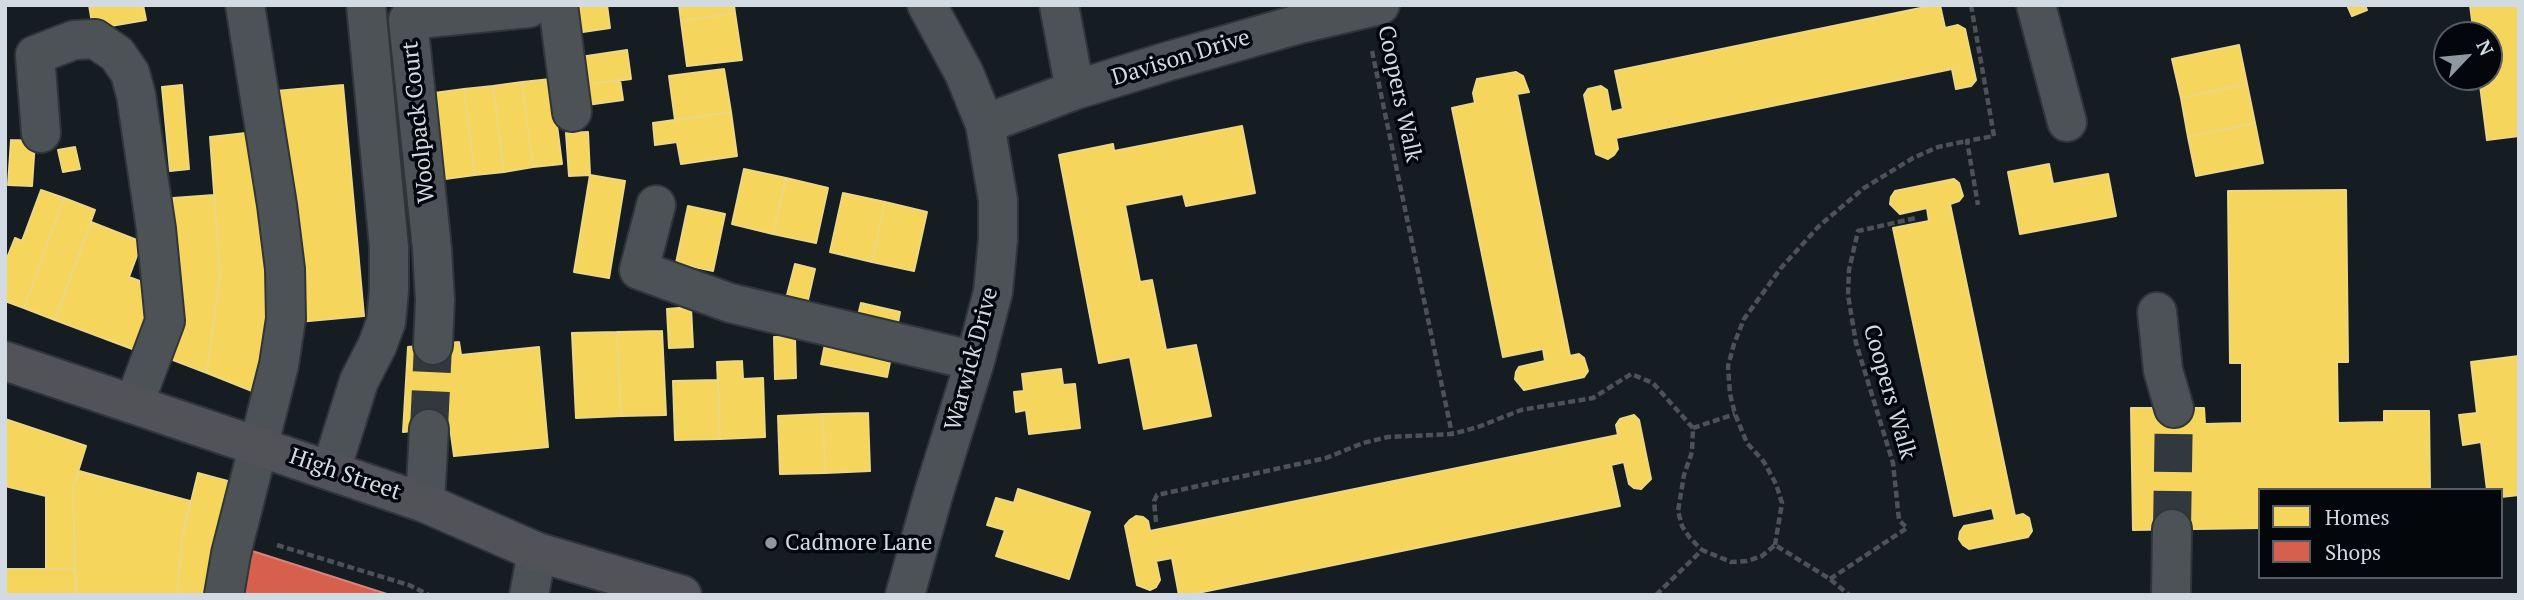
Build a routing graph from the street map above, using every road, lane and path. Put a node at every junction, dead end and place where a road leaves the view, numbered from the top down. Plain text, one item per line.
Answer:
1 (245, 5) edge
2 (366, 5) edge
3 (926, 5) edge
4 (1059, 5) edge
5 (1971, 5) edge
6 (2036, 5) edge
7 (543, 7) edge
8 (1371, 7) edge
9 (1075, 90) junction
10 (572, 112) dead end
11 (2067, 122) dead end
12 (985, 124) junction
13 (41, 133) dead end
14 (1967, 141) junction
15 (656, 205) dead end
16 (1978, 205) dead end
17 (1916, 218) dead end
18 (2157, 312) dead end
19 (433, 345) tunnel mouth
20 (5, 361) edge
21 (975, 361) junction
22 (134, 404) junction
23 (2174, 408) tunnel mouth
24 (1735, 414) junction
25 (1693, 428) junction
26 (429, 429) tunnel mouth
27 (1452, 434) junction
28 (258, 445) junction
29 (331, 470) junction
30 (425, 503) junction
31 (1156, 522) dead end
32 (2172, 530) tunnel mouth
33 (236, 532) junction
34 (1775, 545) junction
35 (1702, 550) junction
36 (537, 552) junction
37 (1830, 579) junction
38 (224, 595) edge
39 (429, 595) edge
40 (529, 595) edge
41 (682, 595) edge
42 (905, 595) edge
43 (1656, 595) edge
44 (1849, 595) edge
45 (2171, 595) edge

1 - 28 street
2 - 29 street
3 - 12 street, Warwick Drive
4 - 9 street
5 - 14 path
6 - 11 street
7 - 10 street
7 - 19 street, Woolpack Court
8 - 9 street, Davison Drive
8 - 27 path, Coopers Walk
9 - 12 street, Davison Drive
12 - 21 street, Warwick Drive
13 - 22 street
14 - 16 path
14 - 24 path
15 - 21 street
17 - 37 path, Coopers Walk
18 - 23 street
20 - 22 main road, High Street
21 - 42 street, Warwick Drive
22 - 28 main road, High Street
24 - 25 path
24 - 34 path
25 - 27 path
25 - 35 path
26 - 30 street
27 - 31 path
28 - 29 main road, High Street
28 - 33 street
29 - 30 main road, High Street
30 - 36 main road, High Street
32 - 45 street
33 - 38 street
33 - 39 path
34 - 35 path
34 - 37 path
35 - 43 path
36 - 40 street
36 - 41 main road, High Street
37 - 44 path

